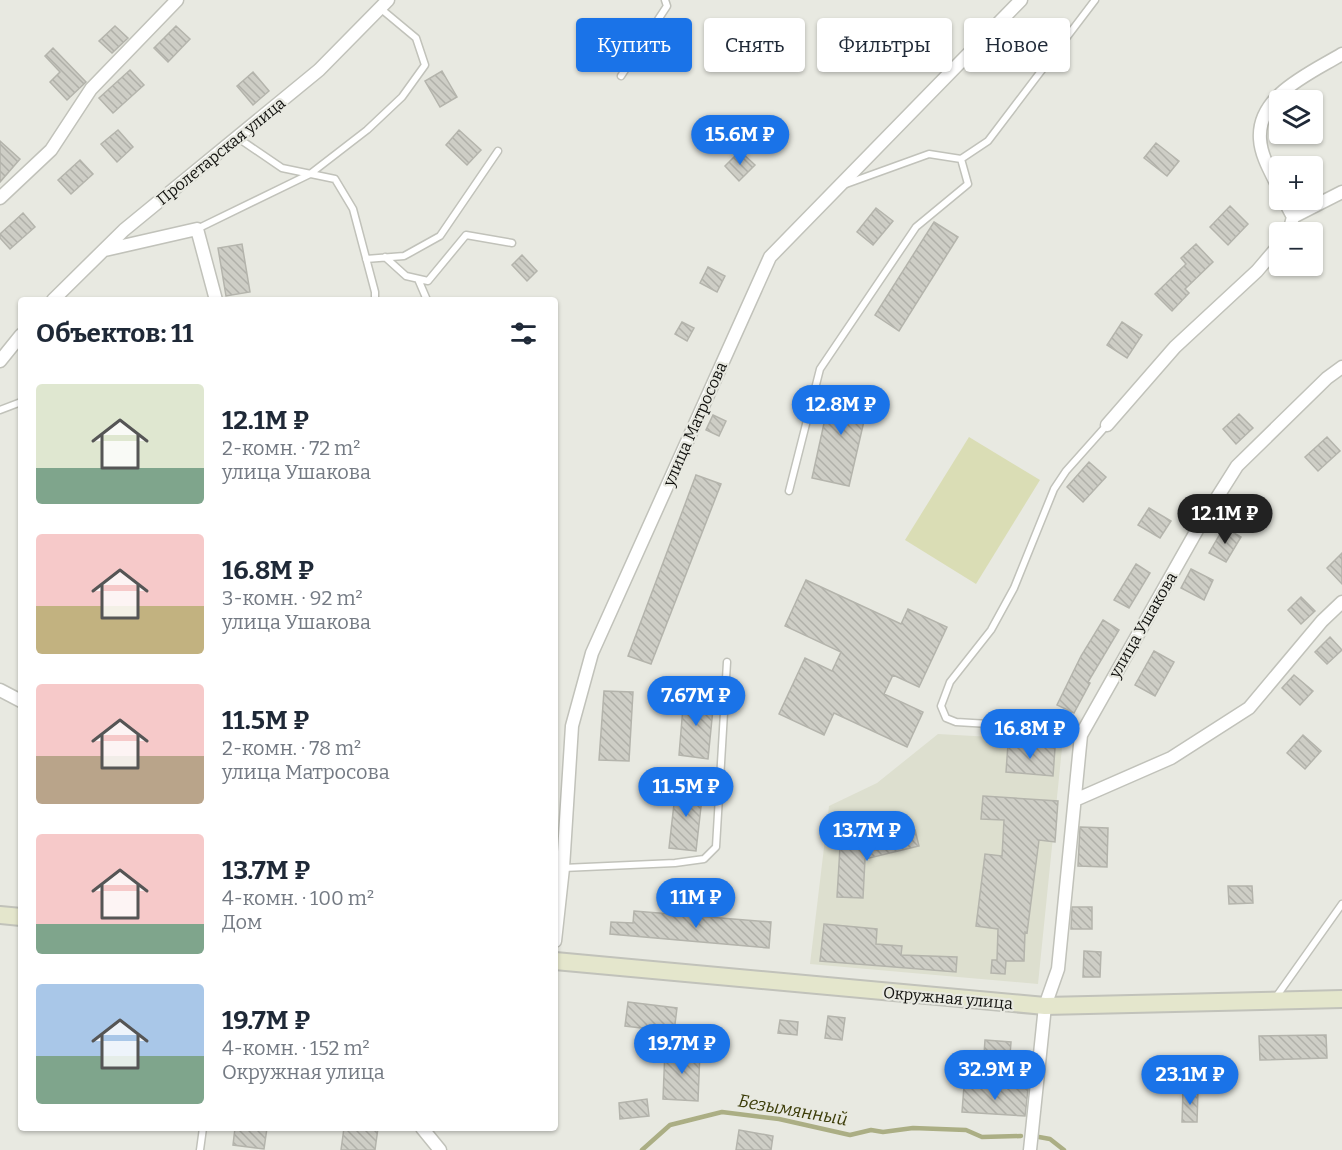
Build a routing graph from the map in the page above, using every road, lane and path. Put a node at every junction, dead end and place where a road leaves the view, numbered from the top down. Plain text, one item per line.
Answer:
1 (177, 0) edge
2 (665, 0) edge
3 (1021, 0) edge
4 (1095, 0) edge
5 (384, 4) edge
6 (1342, 54) edge
7 (621, 76) dead end
8 (238, 138) junction
9 (498, 151) dead end
10 (961, 159) junction
11 (1269, 169) edge
12 (310, 174) junction
13 (843, 185) junction
14 (1342, 192) edge
15 (0, 198) edge
16 (1289, 210) edge
17 (1293, 217) junction
18 (1291, 222) edge
19 (197, 229) junction
20 (513, 243) dead end
21 (104, 250) junction
22 (385, 257) junction
23 (1269, 257) edge
24 (366, 259) junction
25 (418, 279) junction
26 (56, 297) edge
27 (215, 297) edge
28 (374, 297) edge
29 (426, 297) edge
30 (18, 338) edge
31 (0, 361) edge
32 (1342, 367) edge
33 (18, 403) edge
34 (0, 410) edge
35 (1107, 425) joint
36 (789, 491) dead end
37 (1342, 602) edge
38 (727, 662) dead end
39 (0, 690) edge
40 (18, 699) edge
41 (1081, 735) junction
42 (1075, 801) junction
43 (563, 868) junction
44 (1342, 904) edge
45 (558, 914) edge
46 (0, 915) edge
47 (18, 917) edge
48 (558, 961) edge
49 (1342, 999) edge
50 (1273, 1001) junction
51 (1045, 1006) junction
52 (203, 1131) edge
53 (424, 1131) edge
54 (1030, 1149) edge
55 (200, 1150) edge
56 (440, 1150) edge

1 - 15 street
2 - 7 lane
3 - 13 street, улица Матросова
4 - 10 lane
5 - 8 street, Пролетарская улица
5 - 12 lane
6 - 11 street
8 - 12 lane
8 - 21 street, Пролетарская улица
9 - 22 lane
10 - 13 lane
10 - 36 lane
12 - 19 lane
12 - 24 lane
13 - 43 street, улица Матросова
14 - 17 street
16 - 17 street
17 - 18 street
19 - 21 street
19 - 27 street
20 - 25 lane
21 - 26 street, Пролетарская улица
22 - 24 lane
22 - 25 lane
23 - 35 street
24 - 28 lane
25 - 29 lane
30 - 31 street
32 - 41 street, улица Ушакова
33 - 34 lane
35 - 41 lane
37 - 42 street
38 - 43 lane
39 - 40 street
41 - 42 street, улица Ушакова
42 - 51 street, улица Ушакова
43 - 45 street, улица Матросова
44 - 50 lane
46 - 47 main road
48 - 51 main road, Окружная улица
49 - 50 main road, Окружная улица
50 - 51 main road, Окружная улица
51 - 54 street, улица Ушакова
52 - 55 lane
53 - 56 street

